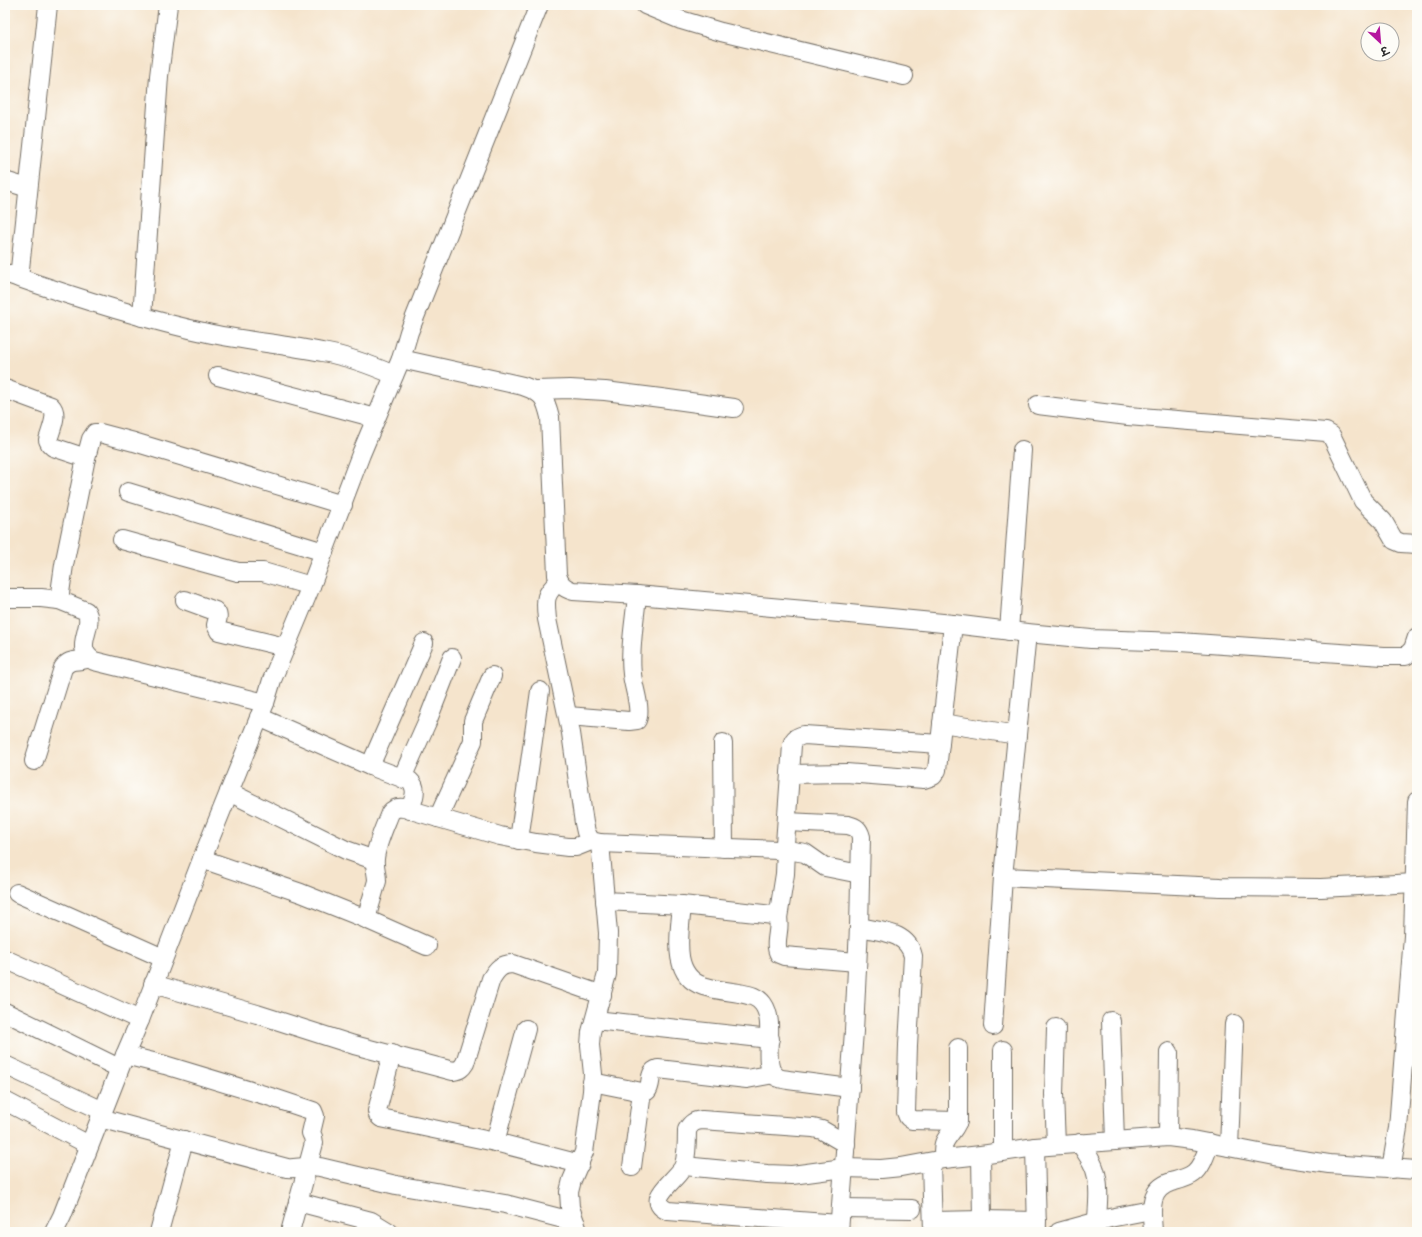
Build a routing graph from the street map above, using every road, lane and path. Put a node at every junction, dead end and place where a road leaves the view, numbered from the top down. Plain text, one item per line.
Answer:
1 (48, 5) edge
2 (168, 5) edge
3 (539, 5) edge
4 (645, 5) edge
5 (904, 76) dead end
6 (5, 181) edge
7 (28, 188) junction
8 (12, 276) edge
9 (142, 317) junction
10 (398, 367) junction
11 (218, 376) dead end
12 (5, 389) edge
13 (536, 390) junction
14 (1038, 405) dead end
15 (734, 408) dead end
16 (376, 418) junction
17 (1022, 450) dead end
18 (86, 458) junction
19 (128, 492) dead end
20 (343, 505) junction
21 (122, 540) dead end
22 (1417, 544) edge
23 (324, 552) junction
24 (559, 581) junction
25 (311, 586) junction
26 (637, 595) junction
27 (5, 598) edge
28 (59, 600) junction
29 (185, 600) dead end
30 (953, 624) junction
31 (1010, 631) junction
32 (1027, 633) junction
33 (1417, 637) edge
34 (424, 643) dead end
35 (285, 647) junction
36 (89, 658) junction
37 (452, 658) dead end
38 (492, 676) dead end
39 (540, 691) dead end
40 (262, 710) junction
41 (568, 716) junction
42 (942, 723) junction
43 (1017, 735) junction
44 (723, 743) dead end
45 (940, 744) junction
46 (34, 762) dead end
47 (370, 766) junction
48 (790, 774) junction
49 (402, 778) junction
50 (229, 792) junction
51 (1417, 801) edge
52 (410, 810) junction
53 (438, 818) junction
54 (787, 822) junction
55 (519, 840) junction
56 (596, 842) junction
57 (724, 848) junction
58 (784, 849) junction
59 (202, 859) junction
60 (374, 860) junction
61 (860, 874) junction
62 (1003, 877) junction
63 (1415, 883) junction
64 (17, 893) dead end
65 (605, 900) junction
66 (682, 905) junction
67 (778, 918) junction
68 (366, 919) junction
69 (859, 927) junction
70 (427, 946) dead end
71 (5, 958) edge
72 (163, 958) junction
73 (857, 962) junction
74 (153, 984) junction
75 (602, 995) junction
76 (5, 1012) edge
77 (140, 1020) junction
78 (595, 1020) junction
79 (1111, 1021) dead end
80 (1234, 1024) dead end
81 (993, 1026) dead end
82 (1056, 1028) dead end
83 (526, 1029) dead end
84 (770, 1039) junction
85 (958, 1048) dead end
86 (1004, 1050) dead end
87 (1169, 1052) dead end
88 (392, 1054) junction
89 (122, 1062) junction
90 (5, 1065) edge
91 (774, 1074) junction
92 (592, 1082) junction
93 (850, 1088) junction
94 (642, 1092) junction
95 (5, 1101) edge
96 (102, 1114) junction
97 (958, 1121) junction
98 (1168, 1137) junction
99 (184, 1140) junction
100 (1115, 1141) junction
101 (495, 1142) junction
102 (1080, 1143) junction
103 (1210, 1143) junction
104 (846, 1144) junction
105 (1056, 1145) junction
106 (89, 1146) junction
107 (1036, 1147) junction
108 (1229, 1147) junction
109 (1003, 1152) junction
110 (981, 1155) junction
111 (938, 1161) junction
112 (580, 1164) junction
113 (307, 1166) junction
114 (684, 1166) junction
115 (632, 1167) dead end
116 (844, 1168) junction
117 (1391, 1169) junction
118 (1417, 1170) edge
119 (298, 1202) junction
120 (912, 1209) dead end
121 (1151, 1210) junction
122 (839, 1221) edge
123 (933, 1226) edge
124 (982, 1226) edge
125 (577, 1227) edge
126 (1037, 1227) edge
127 (1096, 1227) edge
128 (54, 1232) edge
129 (159, 1232) edge
130 (290, 1232) edge
131 (389, 1232) edge
132 (1060, 1232) edge
133 (1154, 1232) edge

1 - 7 street
2 - 9 street
3 - 10 street
4 - 5 street
6 - 7 street
7 - 8 street
8 - 9 street
9 - 10 street
10 - 13 street
10 - 16 street
11 - 16 street
12 - 18 street
13 - 15 street
13 - 24 street
14 - 22 street
16 - 20 street
17 - 31 street
18 - 20 street
18 - 28 street
19 - 23 street
20 - 23 street
21 - 25 street
23 - 25 street
24 - 26 street
24 - 41 street
25 - 35 street
26 - 30 street
26 - 41 street
27 - 28 street
28 - 36 street
29 - 35 street
30 - 31 street
30 - 42 street
31 - 32 street
32 - 33 street
32 - 43 street
34 - 47 street
35 - 40 street
36 - 40 street
36 - 46 street
37 - 49 street
38 - 53 street
39 - 55 street
40 - 47 street
40 - 50 street
41 - 56 street
42 - 43 street
42 - 45 street
43 - 62 street
44 - 57 street
45 - 48 street
45 - 48 street
47 - 49 street
48 - 54 street
49 - 52 street
50 - 59 street
50 - 60 street
51 - 63 street
52 - 53 street
52 - 60 street
53 - 55 street
54 - 58 street
54 - 61 street
55 - 56 street
56 - 57 street
56 - 65 street
57 - 58 street
58 - 61 street
58 - 67 street
59 - 68 street
59 - 72 street
60 - 68 street
61 - 69 street
62 - 63 street
62 - 81 street
63 - 117 street
64 - 72 street
65 - 66 street
65 - 75 street
66 - 67 street
66 - 84 street
67 - 73 street
68 - 70 street
69 - 73 street
69 - 97 street
71 - 77 street
72 - 74 street
73 - 93 street
74 - 77 street
74 - 88 street
75 - 78 street
75 - 88 street
76 - 89 street
77 - 89 street
78 - 84 street
78 - 92 street
79 - 100 street
80 - 108 street
82 - 105 street
83 - 101 street
84 - 91 street
85 - 97 street
86 - 109 street
87 - 98 street
88 - 101 street
89 - 96 street
89 - 113 street
90 - 96 street
91 - 93 street
91 - 94 street
92 - 94 street
92 - 112 street
93 - 104 street
94 - 115 street
95 - 106 street
96 - 99 street
96 - 106 street
97 - 111 street
98 - 100 street
98 - 103 street
99 - 113 street
99 - 129 street
100 - 102 street
101 - 112 street
102 - 105 street
102 - 127 street
103 - 108 street
103 - 121 street
104 - 114 street
104 - 116 street
105 - 107 street
106 - 128 street
107 - 109 street
107 - 126 street
108 - 117 street
109 - 110 street
110 - 111 street
110 - 124 street
111 - 116 street
111 - 123 street
112 - 125 street
113 - 119 street
113 - 125 street
114 - 116 street
114 - 122 street
116 - 122 street
117 - 118 street
119 - 130 street
119 - 131 street
120 - 122 street
121 - 127 street
121 - 133 street
123 - 124 street
124 - 126 street
127 - 132 street

